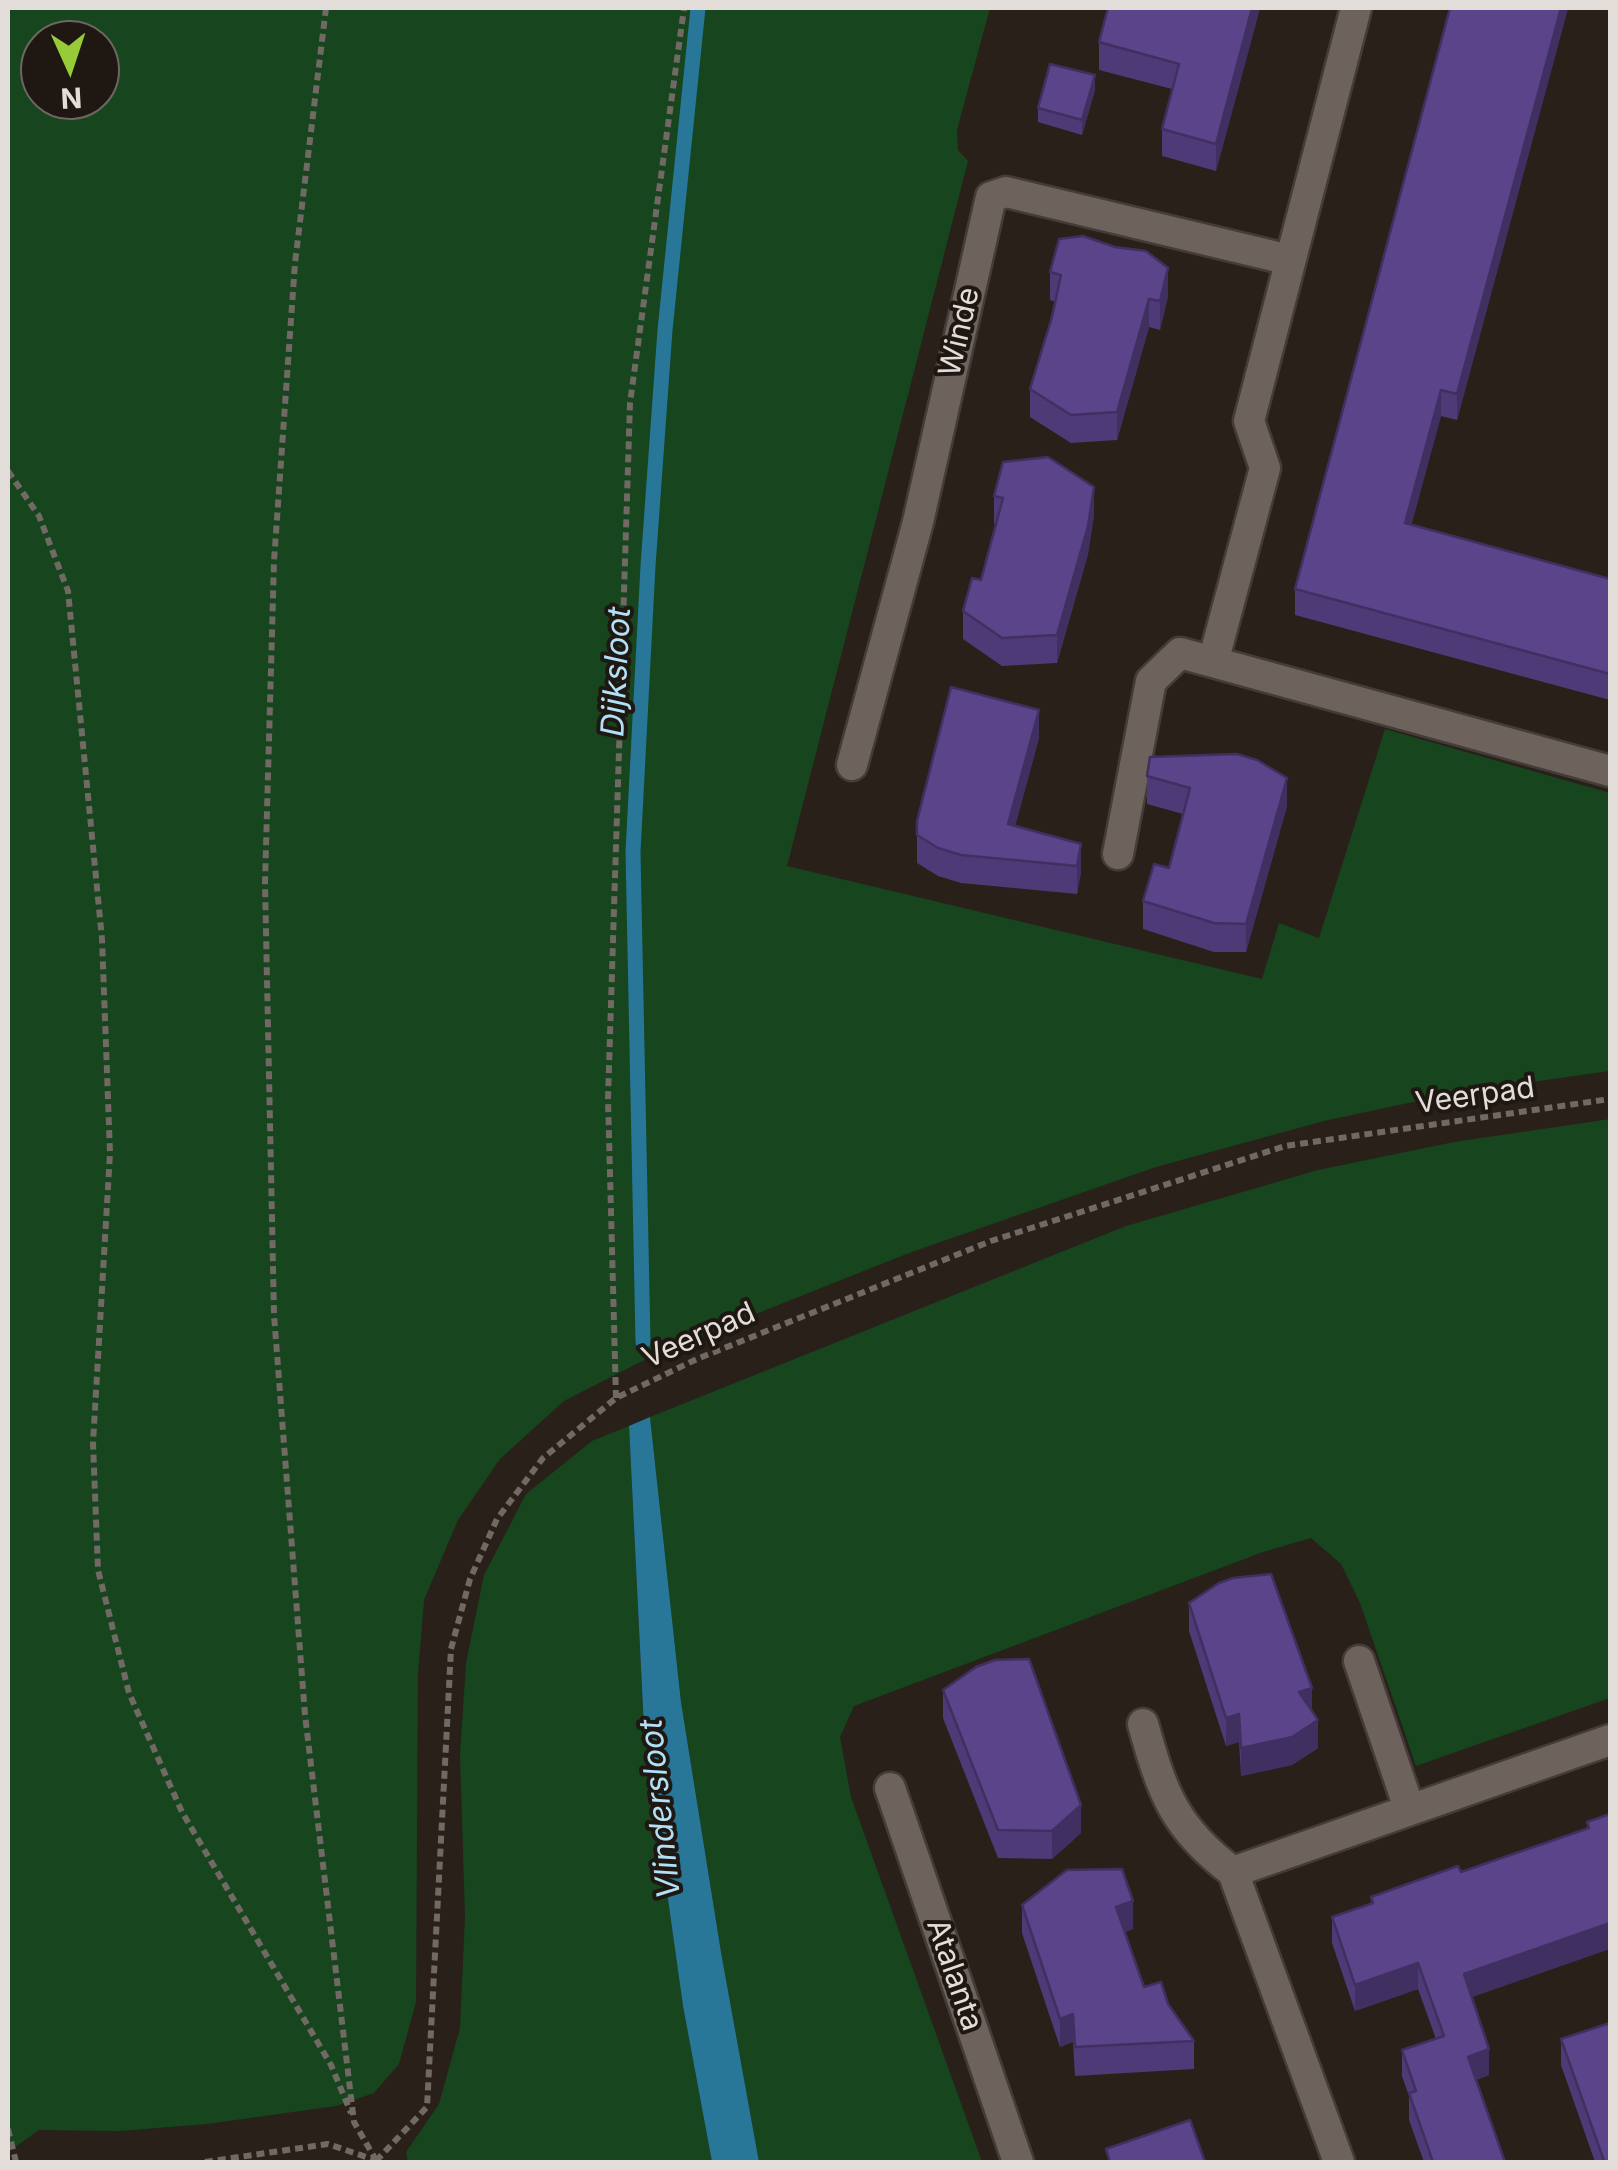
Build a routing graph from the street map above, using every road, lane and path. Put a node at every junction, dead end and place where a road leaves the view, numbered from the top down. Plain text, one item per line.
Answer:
1 (326, 8) edge
2 (684, 8) edge
3 (1356, 8) edge
4 (1290, 260) junction
5 (8, 471) edge
6 (1213, 662) junction
7 (852, 765) dead end
8 (1610, 771) edge
9 (1118, 854) dead end
10 (1610, 1100) edge
11 (616, 1398) junction
12 (1359, 1661) dead end
13 (1143, 1724) dead end
14 (1610, 1740) edge
15 (890, 1788) dead end
16 (1409, 1808) junction
17 (1233, 1872) junction
18 (354, 2122) junction
19 (8, 2129) edge
20 (16, 2162) edge
21 (205, 2162) edge
22 (376, 2162) edge
23 (1018, 2162) edge
24 (1339, 2162) edge

1 - 18 path
2 - 11 path
3 - 4 street
4 - 6 street
4 - 7 street, Winde
5 - 18 path
6 - 8 street
6 - 9 street
10 - 11 path, Veerpad
11 - 22 path, Veerpad
12 - 16 street
13 - 17 street
14 - 16 street
15 - 23 street, Atalanta
16 - 17 street
17 - 24 street
18 - 22 path
19 - 20 path
21 - 22 path

